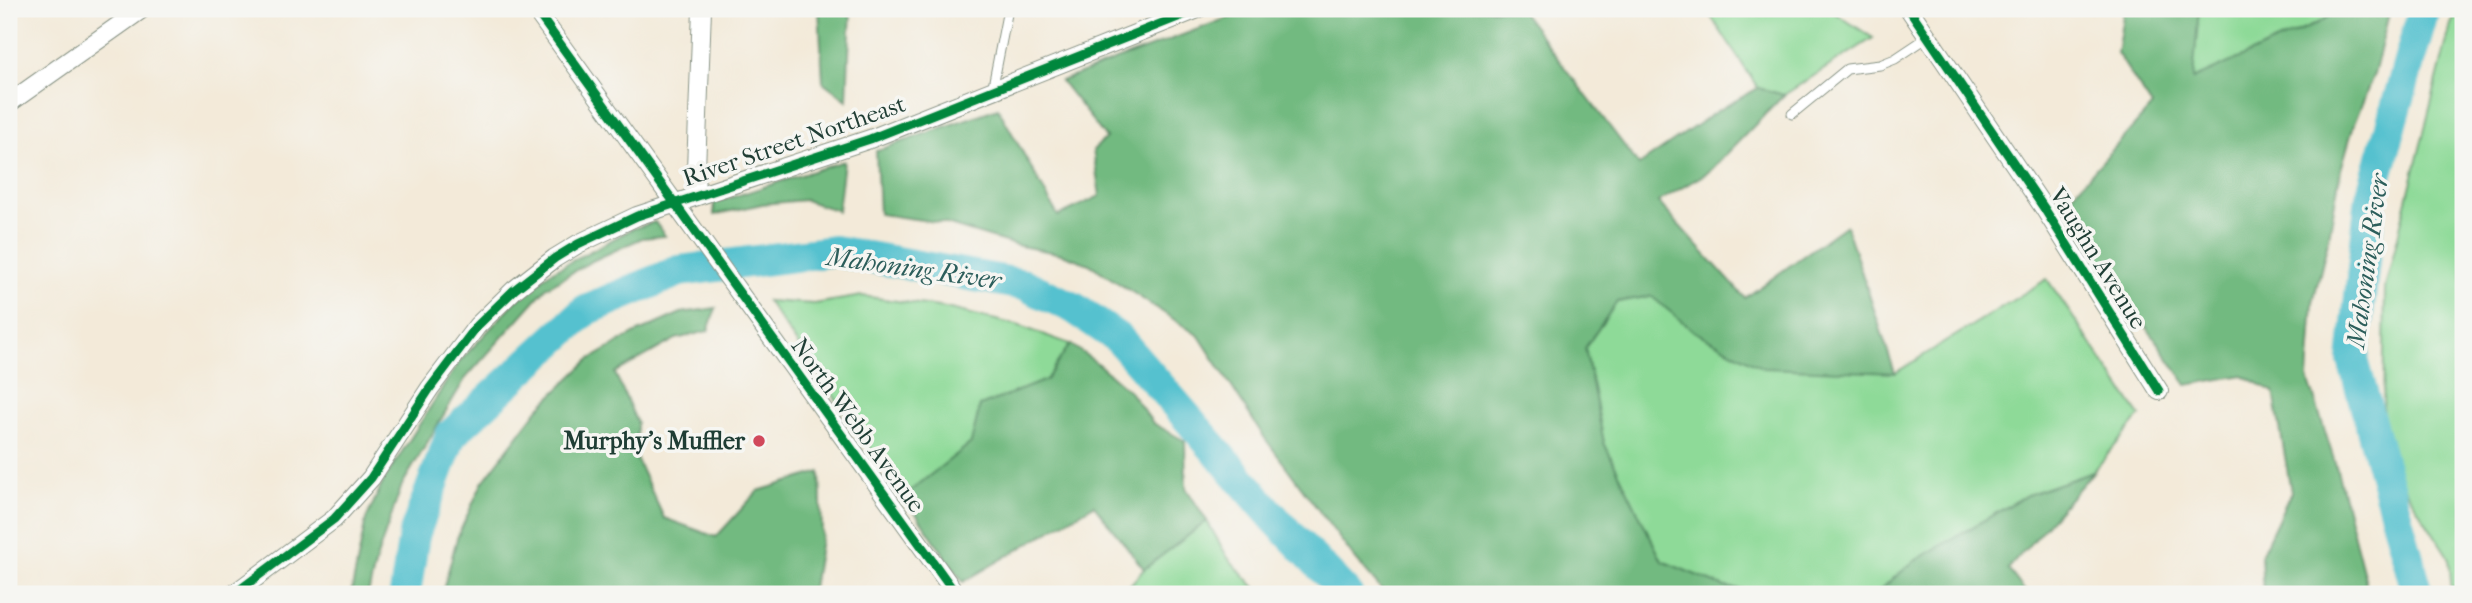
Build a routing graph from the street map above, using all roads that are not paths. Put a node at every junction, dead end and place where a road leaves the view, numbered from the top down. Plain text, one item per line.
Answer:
1 (142, 9) edge
2 (535, 9) edge
3 (702, 9) edge
4 (1009, 9) edge
5 (1198, 9) edge
6 (1909, 9) edge
7 (1928, 37) junction
8 (992, 90) junction
9 (9, 103) edge
10 (1792, 114) dead end
11 (695, 196) junction
12 (674, 202) junction
13 (2159, 391) dead end
14 (234, 594) edge
15 (956, 594) edge

1 - 9 street
2 - 12 street, North Webb Avenue
3 - 11 street
4 - 8 lane
5 - 8 street, River Street Northeast
6 - 7 street, Vaughn Avenue
7 - 10 lane
7 - 13 street, Vaughn Avenue
8 - 11 street, River Street Northeast
11 - 12 street, River Street Northeast
12 - 14 street, River Street Northeast
12 - 15 street, North Webb Avenue

